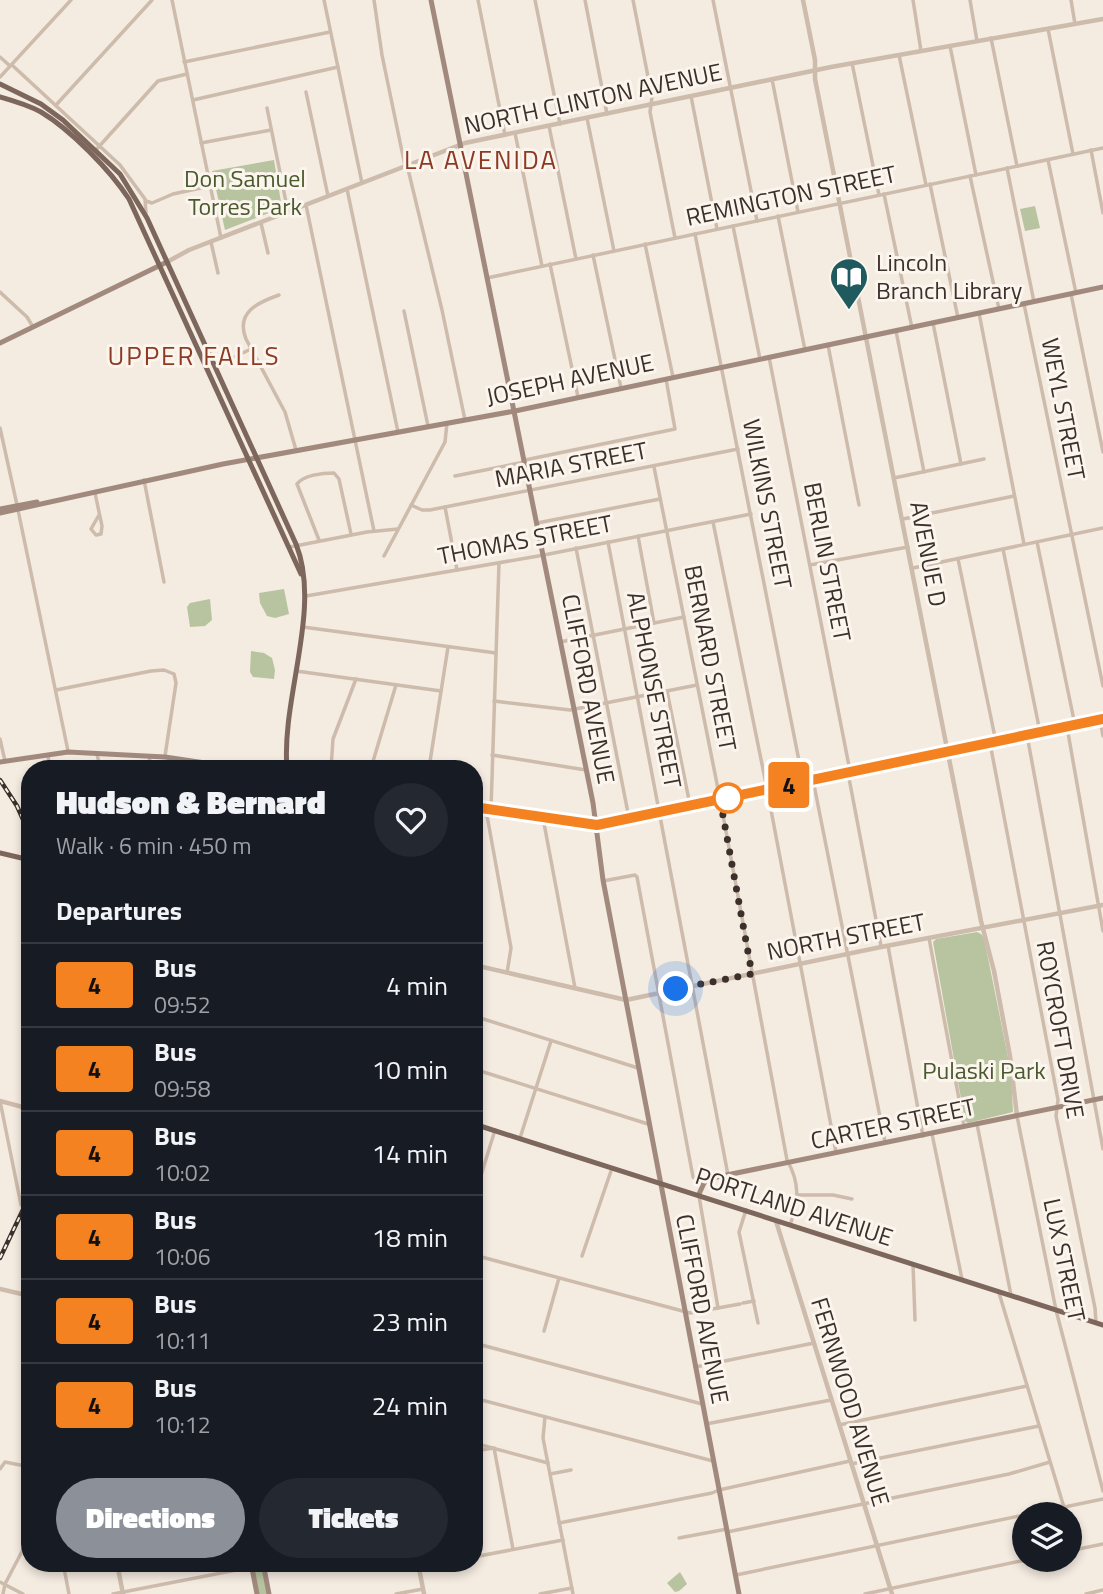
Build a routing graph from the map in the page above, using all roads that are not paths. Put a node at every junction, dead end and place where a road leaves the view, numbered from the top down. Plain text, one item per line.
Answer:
1 (71, 0) edge
2 (152, 0) edge
3 (172, 0) edge
4 (324, 0) edge
5 (374, 0) edge
6 (431, 0) edge
7 (478, 0) edge
8 (535, 0) edge
9 (585, 0) edge
10 (633, 0) edge
11 (713, 0) edge
12 (803, 0) edge
13 (913, 0) edge
14 (970, 0) edge
15 (1071, 0) edge
16 (1103, 19) edge
17 (1075, 24) junction
18 (1048, 29) junction
19 (331, 32) junction
20 (991, 38) junction
21 (977, 41) junction
22 (950, 46) junction
23 (921, 51) junction
24 (899, 55) junction
25 (0, 57) edge
26 (184, 62) junction
27 (852, 63) junction
28 (11, 65) junction
29 (338, 67) junction
30 (815, 70) junction
31 (187, 74) junction
32 (0, 77) edge
33 (772, 79) junction
34 (0, 84) edge
35 (731, 88) junction
36 (306, 92) dead end
37 (691, 96) junction
38 (0, 97) edge
39 (192, 100) junction
40 (652, 104) junction
41 (56, 105) junction
42 (267, 108) dead end
43 (607, 114) junction
44 (587, 118) junction
45 (560, 124) junction
46 (549, 126) junction
47 (271, 130) junction
48 (515, 133) junction
49 (505, 135) junction
50 (201, 143) junction
51 (461, 144) junction
52 (1103, 148) edge
53 (96, 150) junction
54 (1091, 150) junction
55 (1073, 154) junction
56 (1048, 159) junction
57 (406, 165) junction
58 (1017, 166) junction
59 (1007, 168) junction
60 (976, 175) junction
61 (970, 176) junction
62 (362, 183) junction
63 (928, 185) junction
64 (210, 186) junction
65 (347, 189) junction
66 (882, 195) junction
67 (328, 196) junction
68 (145, 200) junction
69 (840, 203) junction
70 (306, 205) junction
71 (288, 212) junction
72 (798, 212) junction
73 (1103, 213) edge
74 (778, 216) junction
75 (147, 218) junction
76 (757, 221) junction
77 (261, 223) junction
78 (733, 226) junction
79 (717, 229) junction
80 (695, 234) junction
81 (221, 238) junction
82 (675, 238) junction
83 (211, 242) junction
84 (645, 244) junction
85 (614, 251) junction
86 (268, 253) dead end
87 (593, 255) junction
88 (576, 259) junction
89 (164, 263) junction
90 (550, 264) junction
91 (542, 266) junction
92 (218, 273) dead end
93 (487, 278) junction
94 (1103, 287) edge
95 (0, 292) edge
96 (1074, 293) junction
97 (279, 295) dead end
98 (1034, 302) junction
99 (1024, 304) junction
100 (999, 309) junction
101 (404, 311) dead end
102 (979, 313) junction
103 (958, 318) junction
104 (933, 323) junction
105 (33, 327) junction
106 (912, 328) junction
107 (896, 331) junction
108 (867, 337) junction
109 (0, 343) edge
110 (828, 345) junction
111 (251, 349) junction
112 (805, 350) junction
113 (769, 357) junction
114 (760, 359) junction
115 (215, 366) junction
116 (723, 367) junction
117 (669, 378) junction
118 (621, 388) junction
119 (578, 397) junction
120 (514, 411) junction
121 (464, 420) junction
122 (447, 423) junction
123 (428, 426) junction
124 (0, 428) edge
125 (398, 432) junction
126 (354, 439) junction
127 (738, 449) junction
128 (296, 450) junction
129 (1103, 452) edge
130 (253, 458) junction
131 (984, 459) dead end
132 (525, 461) junction
133 (961, 464) junction
134 (654, 467) junction
135 (924, 472) junction
136 (455, 476) dead end
137 (894, 478) junction
138 (144, 481) junction
139 (94, 491) junction
140 (531, 492) junction
141 (1015, 496) junction
142 (660, 499) junction
143 (411, 505) junction
144 (859, 505) dead end
145 (17, 507) junction
146 (445, 507) junction
147 (0, 511) edge
148 (751, 514) junction
149 (99, 515) junction
150 (903, 519) junction
151 (713, 522) junction
152 (537, 523) junction
153 (1103, 528) edge
154 (398, 529) junction
155 (667, 530) junction
156 (374, 531) junction
157 (351, 534) junction
158 (1071, 535) junction
159 (638, 536) junction
160 (320, 540) junction
161 (608, 542) junction
162 (1037, 542) junction
163 (1024, 544) junction
164 (293, 546) junction
165 (909, 547) junction
166 (576, 548) junction
167 (1003, 549) junction
168 (544, 555) junction
169 (384, 556) dead end
170 (958, 558) junction
171 (499, 563) junction
172 (810, 565) junction
173 (913, 568) junction
174 (457, 570) junction
175 (164, 582) dead end
176 (304, 596) junction
177 (684, 617) junction
178 (654, 623) junction
179 (301, 627) junction
180 (623, 629) junction
181 (592, 635) junction
182 (561, 642) junction
183 (447, 647) junction
184 (495, 653) junction
185 (296, 671) junction
186 (356, 679) junction
187 (396, 685) junction
188 (697, 685) junction
189 (1103, 686) edge
190 (56, 690) junction
191 (441, 691) junction
192 (667, 691) junction
193 (638, 697) junction
194 (494, 701) junction
195 (606, 704) junction
196 (574, 710) junction
197 (1101, 720) edge
198 (1075, 725) junction
199 (1067, 727) junction
200 (1041, 733) junction
201 (1027, 735) junction
202 (1103, 736) edge
203 (0, 739) edge
204 (993, 742) junction
205 (68, 752) junction
206 (949, 752) junction
207 (47, 754) junction
208 (97, 754) junction
209 (492, 755) junction
210 (149, 756) junction
211 (165, 757) junction
212 (48, 760) edge
213 (98, 760) edge
214 (150, 760) edge
215 (181, 760) edge
216 (287, 760) edge
217 (332, 760) edge
218 (373, 760) edge
219 (430, 760) edge
220 (3, 762) edge
221 (586, 770) junction
222 (849, 773) junction
223 (814, 780) junction
224 (803, 782) junction
225 (767, 789) junction
226 (720, 799) junction
227 (690, 805) junction
228 (483, 808) edge
229 (489, 809) junction
230 (660, 812) junction
231 (543, 818) junction
232 (629, 819) junction
233 (597, 825) junction
234 (0, 853) edge
235 (21, 858) edge
236 (603, 881) junction
237 (1101, 905) edge
238 (1060, 913) junction
239 (1023, 920) junction
240 (983, 928) junction
241 (1103, 930) edge
242 (929, 938) junction
243 (888, 946) junction
244 (881, 947) junction
245 (849, 953) junction
246 (801, 963) junction
247 (483, 967) edge
248 (507, 973) junction
249 (752, 974) junction
250 (693, 986) junction
251 (576, 989) junction
252 (658, 993) junction
253 (626, 1000) junction
254 (483, 1019) edge
255 (551, 1041) junction
256 (638, 1068) junction
257 (483, 1072) edge
258 (536, 1089) junction
259 (1103, 1098) edge
260 (1093, 1100) junction
261 (0, 1101) edge
262 (21, 1107) edge
263 (1056, 1108) junction
264 (1017, 1116) junction
265 (648, 1124) junction
266 (977, 1124) junction
267 (483, 1127) edge
268 (964, 1127) junction
269 (495, 1130) junction
270 (932, 1134) junction
271 (923, 1136) junction
272 (520, 1139) junction
273 (886, 1143) junction
274 (1103, 1149) edge
275 (837, 1154) junction
276 (789, 1163) junction
277 (612, 1168) junction
278 (483, 1169) edge
279 (728, 1175) junction
280 (659, 1182) junction
281 (703, 1184) junction
282 (699, 1194) junction
283 (797, 1195) junction
284 (852, 1199) dead end
285 (21, 1205) dead end
286 (746, 1210) junction
287 (776, 1220) junction
288 (790, 1225) junction
289 (582, 1256) dead end
290 (483, 1257) edge
291 (913, 1264) junction
292 (559, 1278) junction
293 (962, 1280) junction
294 (0, 1289) edge
295 (998, 1291) junction
296 (21, 1294) edge
297 (1011, 1295) junction
298 (754, 1301) junction
299 (718, 1308) junction
300 (1056, 1310) junction
301 (684, 1311) junction
302 (915, 1320) dead end
303 (758, 1323) dead end
304 (1100, 1324) edge
305 (544, 1331) dead end
306 (814, 1343) junction
307 (483, 1345) edge
308 (695, 1367) junction
309 (1027, 1386) junction
310 (483, 1400) edge
311 (831, 1400) junction
312 (702, 1404) junction
313 (545, 1417) junction
314 (706, 1424) junction
315 (839, 1425) junction
316 (1039, 1426) junction
317 (483, 1445) edge
318 (494, 1448) junction
319 (483, 1450) edge
320 (713, 1461) junction
321 (1050, 1462) junction
322 (850, 1463) junction
323 (548, 1464) junction
324 (21, 1465) edge
325 (0, 1469) edge
326 (571, 1471) dead end
327 (550, 1474) junction
328 (719, 1490) junction
329 (1103, 1492) edge
330 (1103, 1499) edge
331 (1062, 1502) edge
332 (1082, 1503) edge
333 (863, 1504) junction
334 (1012, 1518) edge
335 (559, 1522) junction
336 (727, 1531) junction
337 (679, 1538) dead end
338 (563, 1540) junction
339 (1103, 1544) edge
340 (876, 1546) junction
341 (513, 1549) junction
342 (1082, 1549) edge
343 (21, 1552) edge
344 (483, 1555) edge
345 (1012, 1563) edge
346 (65, 1572) edge
347 (119, 1572) edge
348 (219, 1572) edge
349 (252, 1572) edge
350 (265, 1572) edge
351 (420, 1572) edge
352 (736, 1575) junction
353 (3, 1583) edge
354 (572, 1588) junction
355 (424, 1591) edge
356 (891, 1591) edge
357 (1103, 1591) edge
358 (123, 1593) edge
359 (3, 1594) edge
360 (23, 1594) edge
361 (69, 1594) edge
362 (113, 1594) edge
363 (257, 1594) edge
364 (269, 1594) edge
365 (396, 1594) edge
366 (540, 1594) edge
367 (573, 1594) edge
368 (739, 1594) edge
369 (865, 1594) edge
370 (1086, 1594) edge

1 - 28 street
2 - 41 street
3 - 26 street
4 - 19 street
5 - 57 street
6 - 51 main road, CLIFFORD AVENUE
7 - 49 street
8 - 45 street
9 - 43 street
10 - 40 street
11 - 35 street
12 - 30 street, AVENUE D
13 - 23 street
14 - 21 street
15 - 17 street
16 - 17 street, NORTH CLINTON AVENUE
17 - 18 street, NORTH CLINTON AVENUE
18 - 20 street, NORTH CLINTON AVENUE
18 - 55 street
19 - 26 street
19 - 29 street
20 - 21 street, NORTH CLINTON AVENUE
20 - 58 street
21 - 22 street, NORTH CLINTON AVENUE
22 - 23 street, NORTH CLINTON AVENUE
22 - 60 street
23 - 24 street, NORTH CLINTON AVENUE
24 - 27 street, NORTH CLINTON AVENUE
24 - 63 street
25 - 28 street
26 - 31 street
27 - 30 street, NORTH CLINTON AVENUE
27 - 66 street
28 - 32 street
28 - 41 street
29 - 39 street
29 - 62 street
30 - 33 street, NORTH CLINTON AVENUE
30 - 69 street, AVENUE D
31 - 39 street
31 - 53 street
33 - 35 street, NORTH CLINTON AVENUE
33 - 72 street
34 - 53 main road
35 - 37 street, NORTH CLINTON AVENUE
35 - 76 street
36 - 67 street
37 - 40 street, NORTH CLINTON AVENUE
37 - 79 street
38 - 53 main road
39 - 50 street
40 - 43 street, NORTH CLINTON AVENUE
40 - 82 street
41 - 53 street
42 - 47 street
43 - 44 street, NORTH CLINTON AVENUE
44 - 45 street, NORTH CLINTON AVENUE
44 - 85 street
45 - 46 street, NORTH CLINTON AVENUE
46 - 48 street, NORTH CLINTON AVENUE
46 - 88 street
47 - 50 street
47 - 71 street
48 - 49 street, NORTH CLINTON AVENUE
48 - 91 street
49 - 51 street, NORTH CLINTON AVENUE
50 - 64 street
51 - 57 street, NORTH CLINTON AVENUE
51 - 93 main road, CLIFFORD AVENUE
52 - 54 street, REMINGTON STREET
53 - 68 street
53 - 75 main road
53 - 89 main road
54 - 55 street, REMINGTON STREET
54 - 73 street
55 - 56 street, REMINGTON STREET
56 - 58 street, REMINGTON STREET
56 - 96 street
57 - 62 street, NORTH CLINTON AVENUE
57 - 121 street
58 - 59 street, REMINGTON STREET
59 - 60 street, REMINGTON STREET
59 - 98 street
60 - 61 street, REMINGTON STREET
61 - 63 street, REMINGTON STREET
61 - 100 street
62 - 65 street, NORTH CLINTON AVENUE
63 - 66 street, REMINGTON STREET
63 - 103 street
64 - 68 street
64 - 81 street
65 - 67 street, NORTH CLINTON AVENUE
65 - 125 street
66 - 69 street, REMINGTON STREET
66 - 106 street
67 - 70 street, NORTH CLINTON AVENUE
68 - 75 street
69 - 72 street, REMINGTON STREET
69 - 108 street, AVENUE D
70 - 71 street, NORTH CLINTON AVENUE
70 - 126 street
71 - 77 street, NORTH CLINTON AVENUE
72 - 74 street, REMINGTON STREET
74 - 76 street, REMINGTON STREET
74 - 112 street
75 - 89 main road
76 - 78 street, REMINGTON STREET
77 - 81 street, NORTH CLINTON AVENUE
77 - 86 street
78 - 79 street, REMINGTON STREET
78 - 114 street
79 - 80 street, REMINGTON STREET
80 - 82 street, REMINGTON STREET
80 - 116 street, WILKINS STREET
81 - 83 street, NORTH CLINTON AVENUE
82 - 84 street, REMINGTON STREET
83 - 89 street, NORTH CLINTON AVENUE
83 - 92 street
84 - 85 street, REMINGTON STREET
84 - 117 street
85 - 87 street, REMINGTON STREET
87 - 88 street, REMINGTON STREET
87 - 118 street
88 - 90 street, REMINGTON STREET
89 - 105 main road, NORTH CLINTON AVENUE
89 - 115 main road
89 - 130 main road
90 - 91 street, REMINGTON STREET
90 - 119 street
91 - 93 street, REMINGTON STREET
93 - 120 main road, CLIFFORD AVENUE
94 - 96 main road, JOSEPH AVENUE
95 - 105 street
96 - 98 main road, JOSEPH AVENUE
96 - 129 street
97 - 111 street
98 - 99 main road, JOSEPH AVENUE
99 - 100 main road, JOSEPH AVENUE
99 - 158 street, WEYL STREET
100 - 102 main road, JOSEPH AVENUE
101 - 123 street
102 - 103 main road, JOSEPH AVENUE
102 - 141 street
103 - 104 main road, JOSEPH AVENUE
104 - 106 main road, JOSEPH AVENUE
104 - 133 street
105 - 109 main road, NORTH CLINTON AVENUE
106 - 107 main road, JOSEPH AVENUE
107 - 108 main road, JOSEPH AVENUE
107 - 135 street
108 - 110 main road, JOSEPH AVENUE
108 - 137 street, AVENUE D
110 - 112 main road, JOSEPH AVENUE
110 - 144 street
111 - 115 street
111 - 128 street
112 - 113 main road, JOSEPH AVENUE
113 - 114 main road, JOSEPH AVENUE
113 - 172 street, BERLIN STREET
114 - 116 main road, JOSEPH AVENUE
115 - 130 main road
116 - 117 main road, JOSEPH AVENUE
116 - 127 street, WILKINS STREET
117 - 118 main road, JOSEPH AVENUE
117 - 132 street
118 - 119 main road, JOSEPH AVENUE
119 - 120 main road, JOSEPH AVENUE
120 - 121 main road, JOSEPH AVENUE
120 - 132 main road, CLIFFORD AVENUE
121 - 122 main road, JOSEPH AVENUE
122 - 123 main road, JOSEPH AVENUE
122 - 143 street
123 - 125 main road, JOSEPH AVENUE
124 - 145 street
125 - 126 main road, JOSEPH AVENUE
126 - 128 main road, JOSEPH AVENUE
126 - 156 street
127 - 134 street, MARIA STREET
127 - 148 street, WILKINS STREET
128 - 130 main road, JOSEPH AVENUE
130 - 138 main road, JOSEPH AVENUE
130 - 164 main road
131 - 133 street
132 - 136 street
132 - 140 main road, CLIFFORD AVENUE
133 - 135 street
134 - 140 street, MARIA STREET
134 - 142 street, BERNARD STREET
135 - 137 street
137 - 150 street, AVENUE D
138 - 139 main road, JOSEPH AVENUE
138 - 175 street
139 - 145 main road, JOSEPH AVENUE
139 - 149 street
140 - 146 street, MARIA STREET
140 - 152 main road, CLIFFORD AVENUE
141 - 150 street
141 - 163 street
142 - 152 street
142 - 155 street, BERNARD STREET
143 - 146 street, MARIA STREET
143 - 154 street
145 - 147 main road, JOSEPH AVENUE
145 - 190 street
146 - 174 street
148 - 151 street, THOMAS STREET
148 - 224 street, WILKINS STREET
149 - 149 street
150 - 165 street, AVENUE D
151 - 155 street, THOMAS STREET
151 - 225 street
152 - 168 main road, CLIFFORD AVENUE
153 - 158 street
154 - 156 street
154 - 169 street
155 - 159 street, THOMAS STREET
155 - 177 street, BERNARD STREET
156 - 157 street
157 - 160 street
157 - 160 street
158 - 162 street
158 - 189 street, WEYL STREET
159 - 161 street, THOMAS STREET
159 - 178 street
160 - 164 street
161 - 166 street, THOMAS STREET
161 - 180 street, ALPHONSE STREET
162 - 163 street
162 - 198 street
163 - 167 street
164 - 176 main road
165 - 172 street
165 - 173 street, AVENUE D
166 - 168 street, THOMAS STREET
166 - 181 street
167 - 170 street
167 - 200 street
168 - 171 street, THOMAS STREET
168 - 182 main road, CLIFFORD AVENUE
170 - 173 street
170 - 204 street, ROYCROFT DRIVE
171 - 174 street, THOMAS STREET
171 - 184 street
172 - 222 street, BERLIN STREET
173 - 206 street, AVENUE D
174 - 176 street, THOMAS STREET
176 - 179 main road
177 - 178 street
177 - 188 street, BERNARD STREET
178 - 180 street
179 - 183 street
179 - 185 main road
180 - 181 street
180 - 193 street, ALPHONSE STREET
181 - 182 street
181 - 195 street
182 - 196 main road, CLIFFORD AVENUE
183 - 184 street
183 - 191 street
184 - 194 street
185 - 186 street
185 - 216 main road
186 - 187 street
186 - 217 street
187 - 191 street
187 - 218 street
188 - 192 street
188 - 226 street, BERNARD STREET
190 - 205 street
190 - 211 street
191 - 219 street
192 - 193 street
192 - 227 street
193 - 195 street
193 - 230 street, ALPHONSE STREET
194 - 196 street
194 - 209 street
195 - 196 street
195 - 232 street
196 - 221 main road, CLIFFORD AVENUE
197 - 198 main road
197 - 202 street
198 - 199 main road
199 - 200 main road
199 - 237 street
200 - 201 main road
201 - 204 main road
201 - 238 street
203 - 220 street
204 - 206 main road
204 - 239 street, ROYCROFT DRIVE
205 - 207 main road
205 - 208 main road
206 - 222 main road
206 - 240 street, AVENUE D
207 - 212 street
207 - 220 main road
208 - 210 main road
208 - 213 street
209 - 221 street
209 - 229 street
210 - 211 main road
210 - 214 street
211 - 215 main road
221 - 233 main road, CLIFFORD AVENUE
222 - 223 main road
222 - 244 street, BERLIN STREET
223 - 224 main road
223 - 245 street
224 - 225 main road
225 - 226 main road
225 - 246 street
226 - 227 main road
226 - 249 street, BERNARD STREET
227 - 230 main road
228 - 229 main road
229 - 231 main road
229 - 248 street
230 - 232 main road
230 - 250 street, ALPHONSE STREET
231 - 233 main road
231 - 251 street
232 - 233 main road
233 - 236 main road, CLIFFORD AVENUE
234 - 235 main road
236 - 252 street
236 - 253 main road, CLIFFORD AVENUE
237 - 238 street, NORTH STREET
237 - 241 street
238 - 239 street, NORTH STREET
238 - 260 street
239 - 240 street, NORTH STREET
239 - 263 street, ROYCROFT DRIVE
240 - 242 street, NORTH STREET
240 - 264 street, AVENUE D
242 - 243 street, NORTH STREET
242 - 268 street
243 - 244 street, NORTH STREET
243 - 271 street
244 - 245 street, NORTH STREET
245 - 246 street, NORTH STREET
245 - 273 street
246 - 249 street, NORTH STREET
246 - 275 street
247 - 248 street, NORTH STREET
248 - 251 street, NORTH STREET
249 - 250 street, NORTH STREET
249 - 276 street, BERNARD STREET
250 - 252 street, NORTH STREET
250 - 279 street, ALPHONSE STREET
251 - 253 street, NORTH STREET
252 - 253 street, NORTH STREET
252 - 281 street
253 - 256 main road, CLIFFORD AVENUE
254 - 255 street
255 - 256 street
255 - 258 street
256 - 265 main road, CLIFFORD AVENUE
257 - 258 street
258 - 265 street
258 - 272 street
259 - 260 main road, CARTER STREET
260 - 263 main road, CARTER STREET
260 - 274 street
261 - 262 street
261 - 285 street
263 - 264 main road, CARTER STREET
263 - 304 street, ROYCROFT DRIVE
264 - 266 main road, CARTER STREET
264 - 300 street, LUX STREET
265 - 280 main road, CLIFFORD AVENUE
266 - 268 main road, CARTER STREET
266 - 297 street
267 - 269 main road, PORTLAND AVENUE
268 - 270 main road, CARTER STREET
269 - 272 main road, PORTLAND AVENUE
269 - 278 street
270 - 271 main road, CARTER STREET
270 - 293 street
271 - 273 main road, CARTER STREET
272 - 277 main road, PORTLAND AVENUE
273 - 275 main road, CARTER STREET
275 - 276 main road, CARTER STREET
276 - 279 main road, CARTER STREET
276 - 283 street, BERNARD STREET
277 - 280 main road, PORTLAND AVENUE
277 - 289 street
279 - 281 main road, CARTER STREET
280 - 282 main road, PORTLAND AVENUE
280 - 301 main road, CLIFFORD AVENUE
281 - 282 main road
282 - 286 main road, PORTLAND AVENUE
282 - 299 street
283 - 284 street
283 - 288 street, BERNARD STREET
286 - 287 main road, PORTLAND AVENUE
286 - 298 street
287 - 288 main road, PORTLAND AVENUE
287 - 306 street, FERNWOOD AVENUE
288 - 291 main road, PORTLAND AVENUE
290 - 292 street
291 - 293 main road, PORTLAND AVENUE
291 - 302 street
292 - 301 street
292 - 305 street
293 - 295 main road, PORTLAND AVENUE
294 - 296 street
295 - 297 main road, PORTLAND AVENUE
295 - 309 street
297 - 300 main road, PORTLAND AVENUE
298 - 299 street
298 - 303 street
299 - 301 street
300 - 304 main road, PORTLAND AVENUE
300 - 329 street, LUX STREET
301 - 308 main road, CLIFFORD AVENUE
306 - 308 street
306 - 311 street, FERNWOOD AVENUE
307 - 312 street
308 - 312 main road, CLIFFORD AVENUE
309 - 315 street
309 - 316 street
310 - 313 street
311 - 314 street
311 - 315 street, FERNWOOD AVENUE
312 - 314 main road, CLIFFORD AVENUE
313 - 320 street
313 - 323 street
314 - 320 main road, CLIFFORD AVENUE
315 - 322 street, FERNWOOD AVENUE
316 - 321 street
316 - 322 street
317 - 318 street
318 - 319 street
318 - 323 street
318 - 341 street
320 - 328 main road, CLIFFORD AVENUE
321 - 331 street
321 - 333 street
322 - 328 street
322 - 333 street, FERNWOOD AVENUE
323 - 327 street
324 - 325 street
326 - 327 street
327 - 335 street
328 - 335 street
328 - 336 main road, CLIFFORD AVENUE
330 - 332 street
333 - 336 street
333 - 340 street, FERNWOOD AVENUE
334 - 340 street
335 - 338 street
336 - 337 street
336 - 352 main road, CLIFFORD AVENUE
338 - 341 street
338 - 354 street
339 - 342 street
340 - 352 street
340 - 356 street, FERNWOOD AVENUE
341 - 344 street
343 - 353 street
345 - 356 street
346 - 361 street
347 - 358 street
348 - 358 street
349 - 363 main road
350 - 364 main road
351 - 355 street
352 - 368 main road, CLIFFORD AVENUE
353 - 359 street
353 - 360 street
354 - 366 street
354 - 367 street
355 - 365 street
356 - 369 street
357 - 370 street
358 - 362 street

